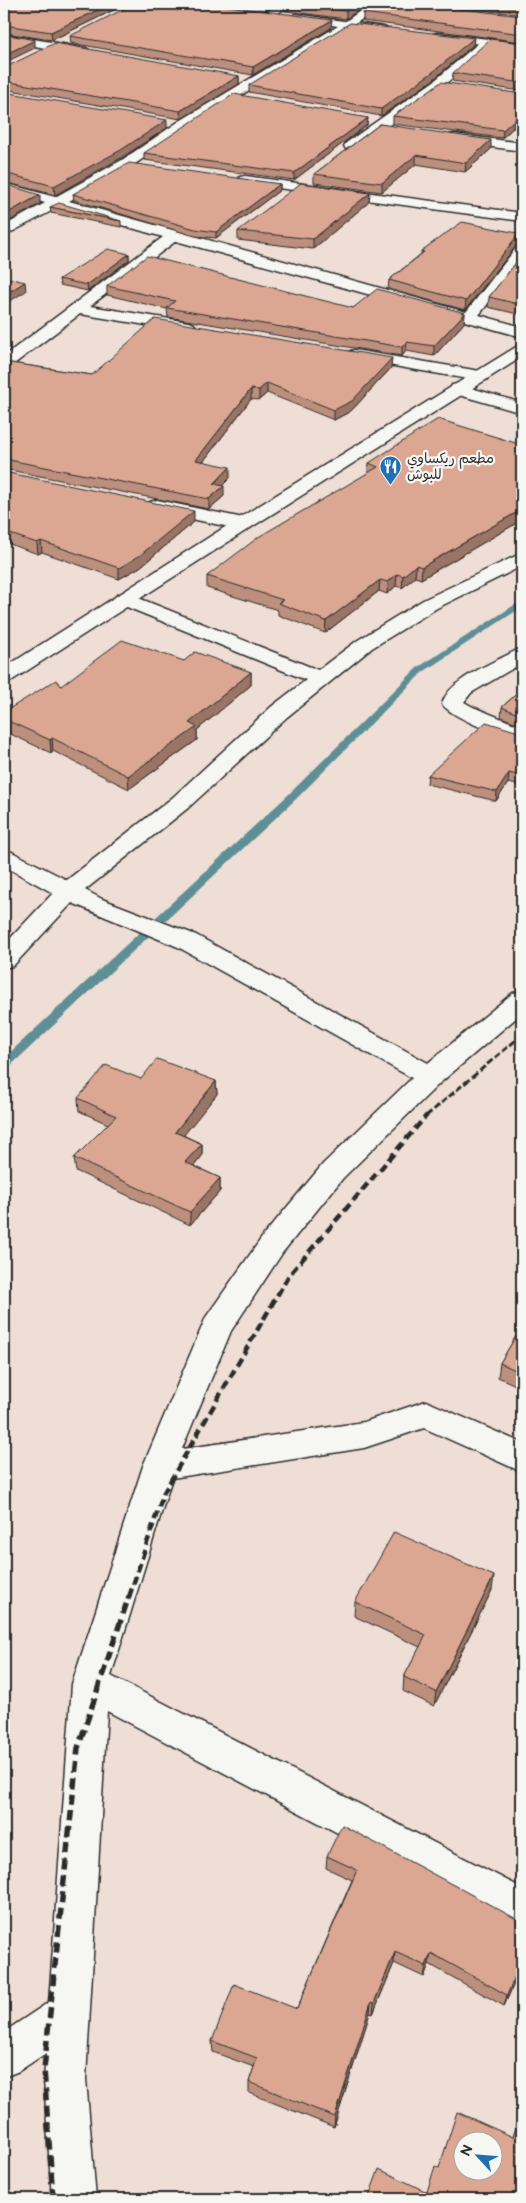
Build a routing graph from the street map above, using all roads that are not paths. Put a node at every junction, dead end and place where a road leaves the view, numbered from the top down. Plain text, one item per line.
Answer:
1 (287, 4) edge
2 (377, 4) edge
3 (347, 25) junction
4 (393, 31) edge
5 (421, 34) edge
6 (522, 36) edge
7 (4, 37) edge
8 (69, 38) edge
9 (486, 42) junction
10 (518, 45) edge
11 (52, 46) junction
12 (36, 54) edge
13 (101, 54) edge
14 (236, 77) edge
15 (256, 81) junction
16 (438, 84) junction
17 (457, 86) edge
18 (233, 95) junction
19 (252, 98) edge
20 (365, 118) edge
21 (164, 122) edge
22 (183, 125) junction
23 (380, 125) junction
24 (396, 130) edge
25 (444, 137) edge
26 (522, 147) edge
27 (344, 152) edge
28 (127, 163) junction
29 (146, 166) edge
30 (313, 176) edge
31 (231, 178) edge
32 (4, 187) edge
33 (297, 188) junction
34 (282, 198) edge
35 (56, 203) junction
36 (522, 217) edge
37 (4, 232) edge
38 (174, 236) junction
39 (230, 237) dead end
40 (215, 248) junction
41 (522, 250) edge
42 (78, 309) junction
43 (470, 317) junction
44 (206, 330) edge
45 (522, 332) edge
46 (4, 342) edge
47 (26, 347) junction
48 (522, 350) edge
49 (343, 353) edge
50 (4, 364) edge
51 (480, 376) junction
52 (458, 390) junction
53 (522, 408) edge
54 (138, 502) edge
55 (243, 524) junction
56 (522, 558) edge
57 (124, 599) junction
58 (522, 655) edge
59 (4, 677) edge
60 (321, 679) junction
61 (522, 735) edge
62 (4, 857) edge
63 (69, 891) junction
64 (4, 960) edge
65 (519, 1006) edge
66 (430, 1076) junction
67 (522, 1458) edge
68 (158, 1466) junction
69 (90, 1684) junction
70 (522, 1909) edge
71 (70, 2013) junction
72 (4, 2056) edge
73 (74, 2199) edge

1 - 3 street
2 - 3 street
3 - 4 street
3 - 15 street
5 - 9 street
6 - 10 street
7 - 11 street
8 - 11 street
9 - 10 street
9 - 16 street
11 - 12 street
11 - 13 street
14 - 15 street
15 - 18 street
16 - 17 street
16 - 23 street
18 - 19 street
18 - 22 street
20 - 23 street
21 - 22 street
22 - 28 street
23 - 24 street
23 - 27 street
25 - 26 street
28 - 29 street
28 - 35 street
30 - 33 street
31 - 33 street
32 - 35 street
33 - 34 street
33 - 36 street
35 - 37 street
35 - 38 street
38 - 40 street
38 - 42 street
39 - 40 street
40 - 43 street
41 - 43 street
42 - 44 street
42 - 47 street
43 - 45 street
46 - 47 street
47 - 50 street
48 - 51 street
49 - 51 street
51 - 52 street
52 - 53 street
52 - 55 street
54 - 55 street
55 - 57 street
56 - 60 street
57 - 59 street
57 - 60 street
58 - 61 street
60 - 63 street
62 - 63 street
63 - 64 street
63 - 66 street
65 - 66 street
66 - 68 street
67 - 68 street
68 - 69 street
69 - 70 street
69 - 71 street
71 - 72 street
71 - 73 street

